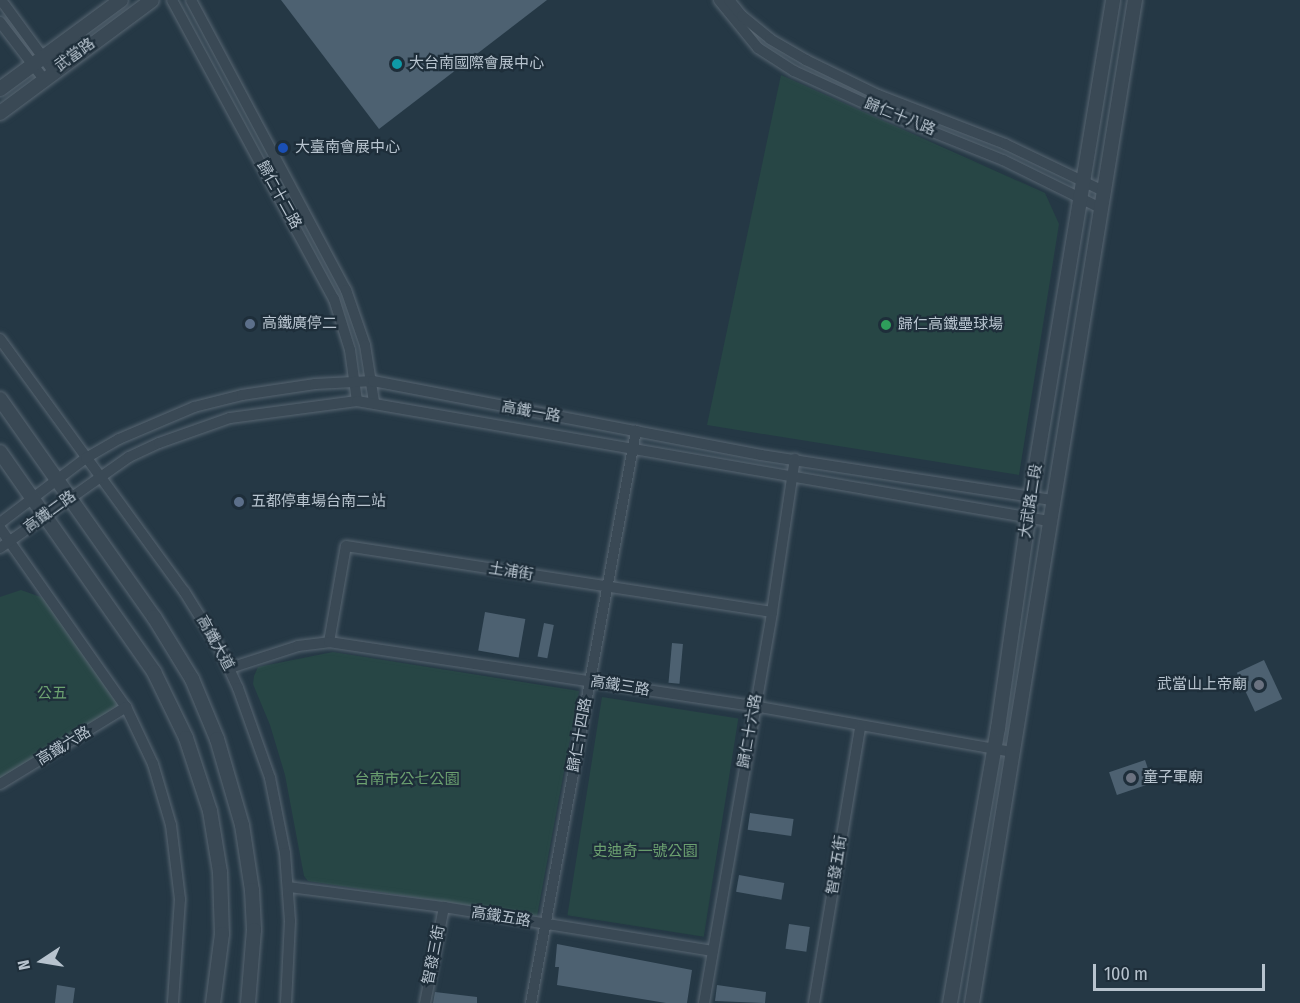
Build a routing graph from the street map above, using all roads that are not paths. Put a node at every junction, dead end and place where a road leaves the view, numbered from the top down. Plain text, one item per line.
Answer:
1 (1, 0) edge
2 (121, 0) edge
3 (152, 0) edge
4 (172, 0) edge
5 (191, 0) edge
6 (719, 0) edge
7 (729, 0) edge
8 (1113, 0) edge
9 (1135, 0) edge
10 (0, 22) edge
11 (38, 61) junction
12 (48, 74) junction
13 (0, 89) edge
14 (0, 113) edge
15 (1084, 182) junction
16 (1103, 191) junction
17 (1082, 198) junction
18 (1100, 208) junction
19 (0, 339) edge
20 (373, 381) junction
21 (356, 382) junction
22 (0, 399) edge
23 (357, 401) junction
24 (374, 402) junction
25 (636, 431) junction
26 (632, 450) junction
27 (0, 452) edge
28 (86, 458) junction
29 (795, 459) junction
30 (792, 476) junction
31 (99, 477) junction
32 (57, 479) junction
33 (1032, 496) junction
34 (70, 497) junction
35 (32, 498) junction
36 (1052, 500) junction
37 (44, 516) junction
38 (1029, 516) junction
39 (1049, 521) junction
40 (0, 525) edge
41 (10, 541) junction
42 (0, 548) edge
43 (608, 587) junction
44 (772, 612) junction
45 (329, 642) junction
46 (230, 668) junction
47 (589, 681) junction
48 (754, 706) junction
49 (126, 707) junction
50 (860, 727) junction
51 (994, 749) junction
52 (1012, 752) junction
53 (0, 784) edge
54 (289, 887) junction
55 (444, 907) junction
56 (547, 924) junction
57 (712, 951) junction
58 (173, 1003) edge
59 (213, 1003) edge
60 (248, 1003) edge
61 (286, 1003) edge
62 (425, 1003) edge
63 (531, 1003) edge
64 (704, 1003) edge
65 (814, 1003) edge
66 (950, 1003) edge
67 (972, 1003) edge

1 - 11 street
2 - 11 street, 武當路
3 - 12 street, 武當路
4 - 21 street, 歸仁十二路
5 - 20 street, 歸仁十二路
6 - 17 street, 歸仁十八路
7 - 15 street, 歸仁十八路
8 - 15 street, 大武路二段
9 - 16 street, 大武路二段
10 - 11 street
11 - 12 street
11 - 13 street, 武當路
12 - 14 street, 武當路
15 - 16 street, 歸仁十八路
15 - 17 street, 大武路二段
16 - 18 street, 大武路二段
17 - 18 street, 歸仁十八路
17 - 33 street, 大武路二段
18 - 36 street, 大武路二段
19 - 28 street, 高鐵大道
20 - 21 street, 高鐵一路
20 - 24 street, 歸仁十二路
20 - 25 street, 高鐵一路
21 - 23 street, 歸仁十二路
21 - 28 street, 高鐵一路
22 - 32 street
23 - 24 street, 高鐵一路
23 - 31 street, 高鐵一路
24 - 26 street, 高鐵一路
25 - 26 street, 歸仁十四路
25 - 29 street, 高鐵一路
26 - 30 street, 高鐵一路
26 - 43 street, 歸仁十四路
27 - 35 street
28 - 31 street, 高鐵大道
28 - 32 street, 高鐵一路
29 - 30 street, 歸仁十六路
29 - 33 street, 高鐵一路
30 - 38 street, 高鐵一路
30 - 44 street, 歸仁十六路
31 - 34 street, 高鐵二路
31 - 46 street, 高鐵大道
32 - 34 street
32 - 35 street, 高鐵一路
33 - 36 street, 高鐵一路
33 - 38 street, 大武路二段
34 - 37 street, 高鐵二路
34 - 60 street
35 - 37 street
35 - 40 street, 高鐵二路
36 - 39 street, 大武路二段
37 - 41 street, 高鐵二路
37 - 59 street
38 - 39 street, 高鐵一路
38 - 51 street, 大武路二段
39 - 52 street, 大武路二段
40 - 41 street
41 - 42 street, 高鐵二路
41 - 49 street
43 - 44 street, 土浦街
43 - 45 street, 土浦街
43 - 47 street, 歸仁十四路
44 - 48 street, 歸仁十六路
45 - 46 street, 高鐵三路
45 - 47 street, 高鐵三路
46 - 54 street, 高鐵大道
47 - 48 street, 高鐵三路
47 - 56 street, 歸仁十四路
48 - 50 street, 高鐵三路
48 - 57 street, 歸仁十六路
49 - 53 street, 高鐵六路
49 - 58 street
50 - 51 street, 高鐵三路
50 - 65 street, 智發五街
51 - 52 street, 高鐵三路
51 - 66 street, 大武路二段
52 - 67 street, 大武路二段
54 - 55 street, 高鐵五路
54 - 61 street, 高鐵大道
55 - 56 street, 高鐵五路
55 - 62 street, 智發三街
56 - 57 street, 高鐵五路
56 - 63 street, 歸仁十四路
57 - 64 street, 歸仁十六路

